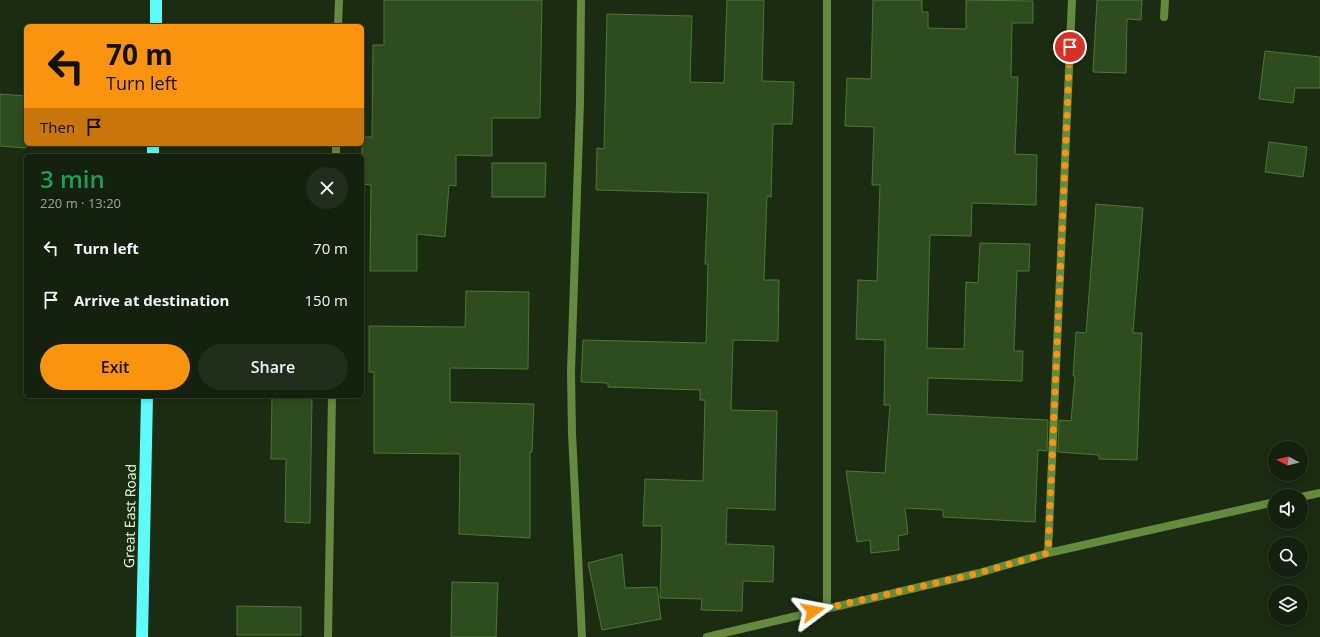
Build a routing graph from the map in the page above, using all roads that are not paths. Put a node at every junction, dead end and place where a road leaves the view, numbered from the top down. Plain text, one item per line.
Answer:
1 (156, 0) edge
2 (339, 0) edge
3 (580, 0) edge
4 (827, 0) edge
5 (1072, 0) edge
6 (1165, 0) edge
7 (1164, 17) dead end
8 (156, 24) edge
9 (338, 24) edge
10 (147, 398) edge
11 (332, 398) edge
12 (1320, 493) edge
13 (1308, 496) edge
14 (1268, 504) edge
15 (1048, 553) junction
16 (827, 608) junction
17 (142, 637) edge
18 (328, 637) edge
19 (582, 637) edge
20 (707, 637) edge

1 - 8 highway
2 - 9 street
3 - 19 street
4 - 16 street
5 - 15 street
6 - 7 street
10 - 17 highway, Great East Road
11 - 18 street
12 - 13 street
14 - 15 street
15 - 16 street
16 - 20 street

